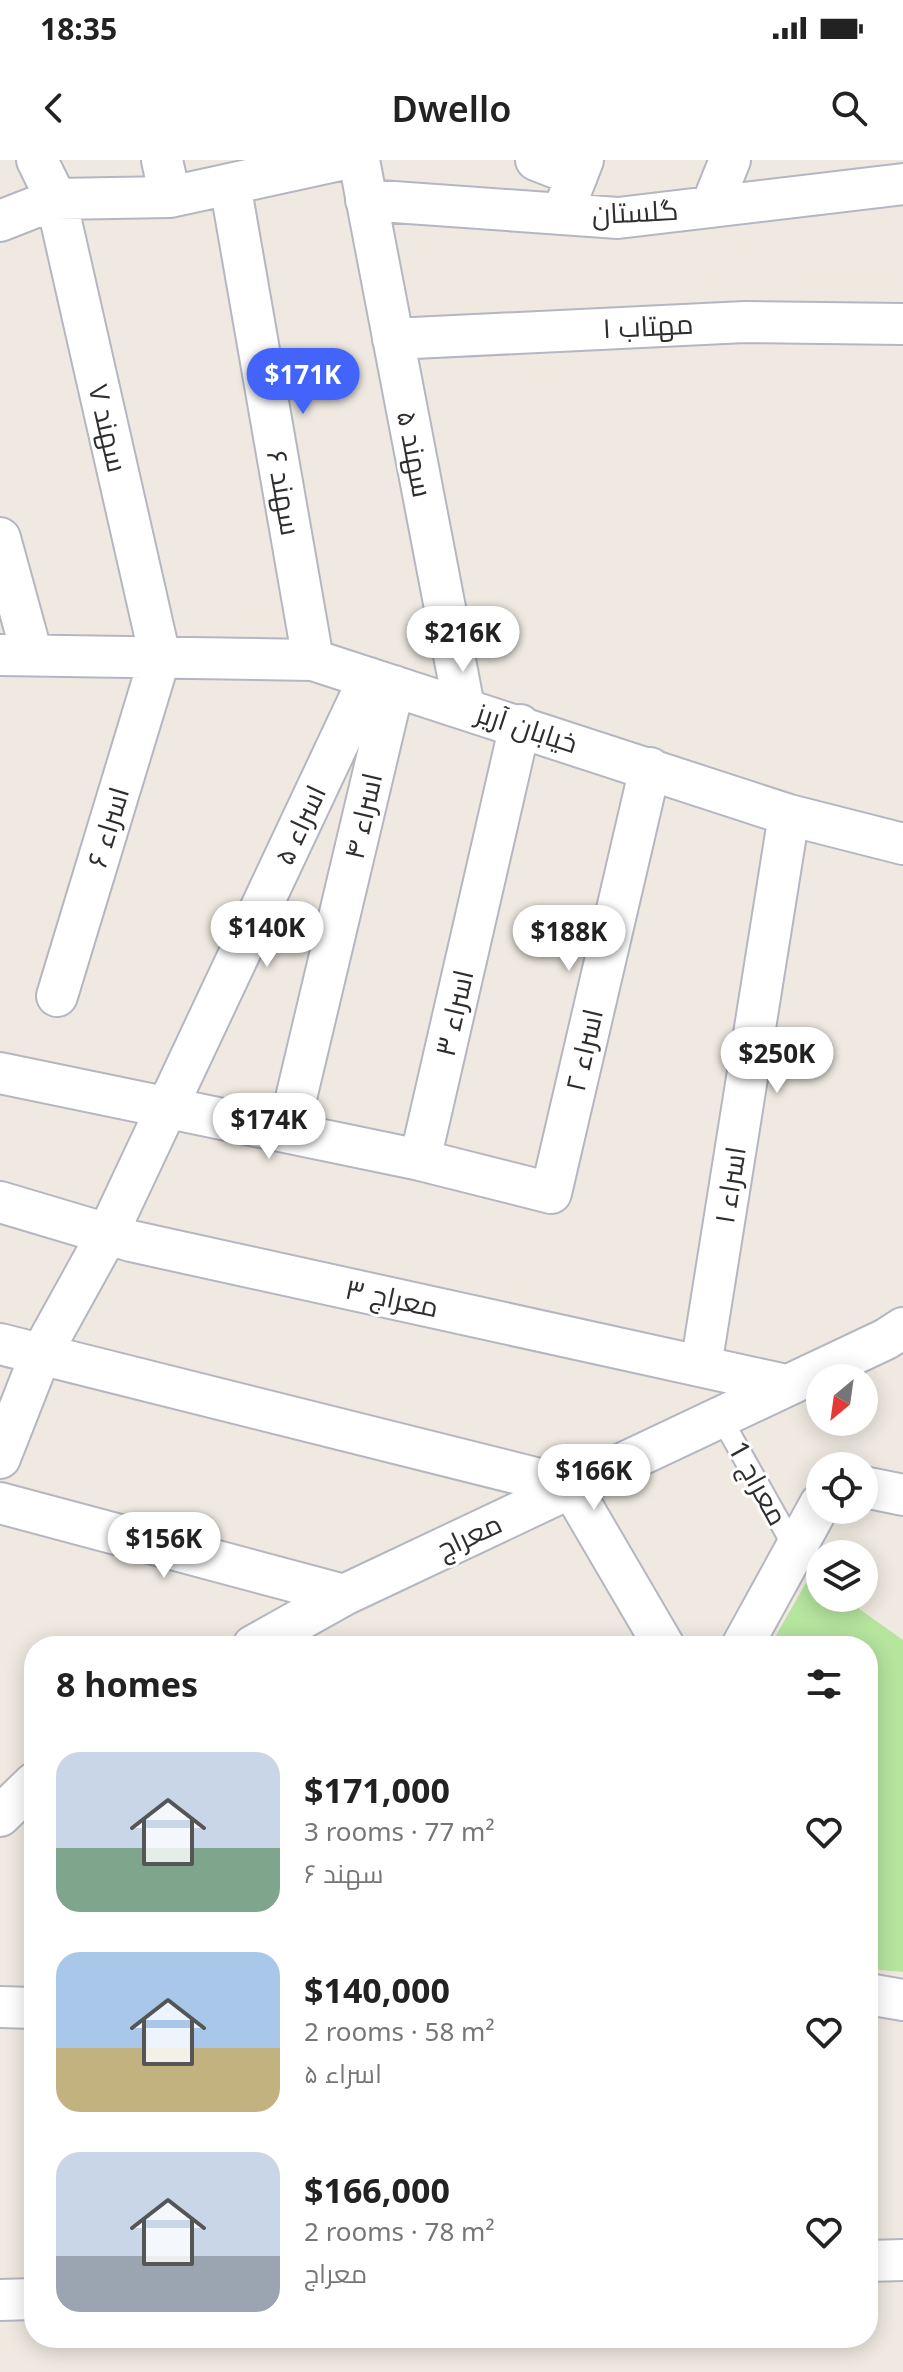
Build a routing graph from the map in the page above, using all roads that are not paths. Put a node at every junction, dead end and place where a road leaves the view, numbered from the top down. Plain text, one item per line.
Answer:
1 (37, 160) edge
2 (340, 160) edge
3 (359, 160) edge
4 (536, 160) edge
5 (730, 160) edge
6 (580, 168) edge
7 (891, 177) edge
8 (166, 178) edge
9 (230, 184) junction
10 (56, 199) junction
11 (366, 200) junction
12 (711, 207) junction
13 (562, 214) junction
14 (0, 221) edge
15 (903, 324) edge
16 (393, 339) junction
17 (0, 538) edge
18 (16, 655) edge
19 (160, 657) junction
20 (313, 660) junction
21 (382, 682) junction
22 (464, 707) junction
23 (520, 725) junction
24 (650, 768) junction
25 (789, 815) junction
26 (903, 844) edge
27 (57, 996) dead end
28 (0, 1073) edge
29 (167, 1107) junction
30 (288, 1132) junction
31 (420, 1160) junction
32 (0, 1202) edge
33 (108, 1233) junction
34 (903, 1328) edge
35 (0, 1344) edge
36 (40, 1356) junction
37 (701, 1366) junction
38 (786, 1385) junction
39 (720, 1416) junction
40 (0, 1458) edge
41 (571, 1487) junction
42 (878, 1490) edge
43 (903, 1495) edge
44 (0, 1503) edge
45 (809, 1524) edge
46 (795, 1549) junction
47 (344, 1595) junction
48 (271, 1636) edge
49 (658, 1636) edge
50 (747, 1636) edge
51 (878, 1996) edge
52 (903, 2000) edge
53 (0, 2007) edge
54 (24, 2008) edge
55 (903, 2260) edge
56 (878, 2261) edge
57 (24, 2299) edge
58 (0, 2300) edge

1 - 10 street, سهند ۷
2 - 9 street
3 - 11 street, سهند ۵
4 - 6 street
5 - 12 street
6 - 13 street
7 - 12 street, گلستان
8 - 9 street
8 - 10 street
9 - 20 street, سهند ۶
10 - 14 street
10 - 19 street, سهند ۷
11 - 13 street, گلستان
11 - 16 street, سهند ۵
12 - 13 street, گلستان
15 - 16 street, مهتاب ۱
16 - 22 street, سهند ۵
17 - 18 street
18 - 19 street, خیابان آریز
19 - 20 street, خیابان آریز
19 - 27 street, اسراء ۶
20 - 21 street, خیابان آریز
21 - 22 street, خیابان آریز
21 - 29 street, اسراء ۵
21 - 30 street, اسراء ۴
22 - 23 street, خیابان آریز
23 - 24 street, خیابان آریز
23 - 31 street, اسراء ۳
24 - 25 street, خیابان آریز
24 - 31 street, اسراء ۲
25 - 26 street, خیابان آریز
25 - 37 street, اسراء ۱
28 - 29 street
29 - 30 street
29 - 33 street, اسراء ۵
30 - 31 street
32 - 33 street, معراج ۳
33 - 36 street, اسراء ۵
33 - 37 street, معراج ۳
34 - 38 street, معراج
35 - 36 street
36 - 40 street, اسراء ۵
36 - 41 street
37 - 38 street, معراج ۳
38 - 39 street, معراج
39 - 41 street, معراج
39 - 46 lane, معراج 1
41 - 47 street, معراج
41 - 49 street
42 - 43 street
44 - 47 street
45 - 46 street
46 - 50 street
47 - 48 street, معراج
51 - 52 street
53 - 54 street
55 - 56 street
57 - 58 street

